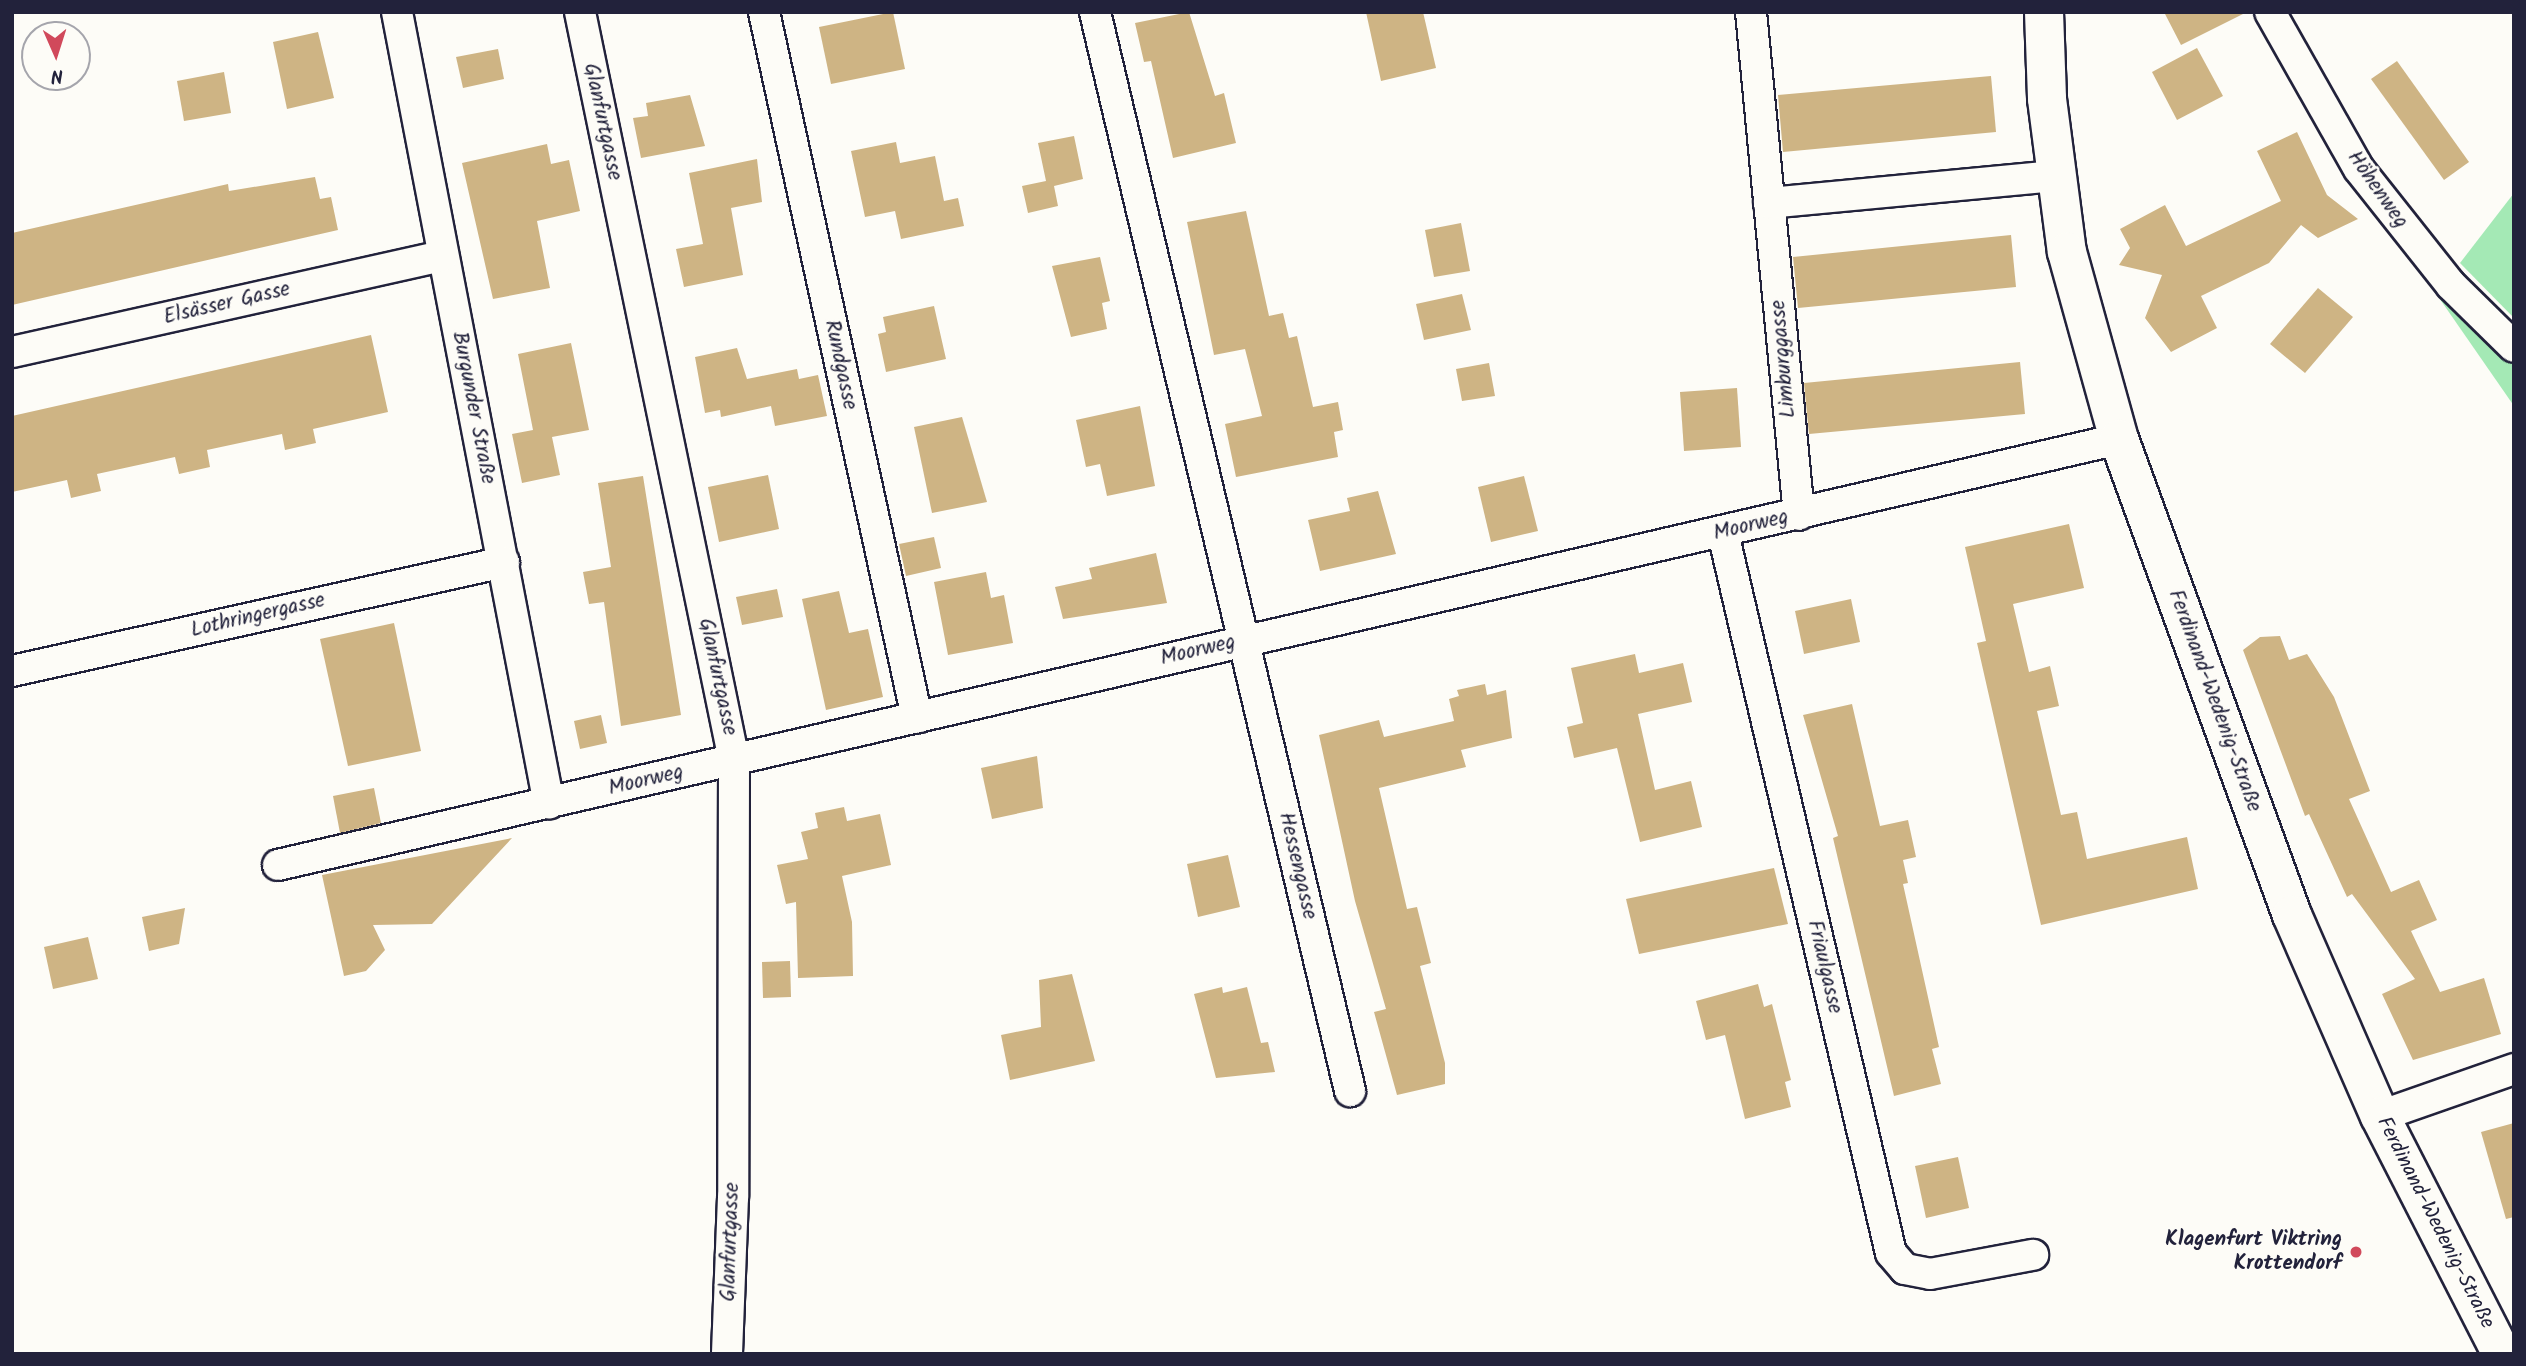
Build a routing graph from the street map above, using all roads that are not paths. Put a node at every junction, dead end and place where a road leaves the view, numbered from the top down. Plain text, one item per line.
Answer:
1 (397, 12) edge
2 (580, 12) edge
3 (764, 12) edge
4 (1095, 12) edge
5 (1751, 12) edge
6 (2044, 12) edge
7 (2270, 12) edge
8 (2056, 176) junction
9 (1769, 203) junction
10 (442, 256) junction
11 (2514, 347) edge
12 (12, 352) edge
13 (2119, 439) junction
14 (1799, 515) junction
15 (1723, 533) junction
16 (504, 562) junction
17 (1244, 640) junction
18 (12, 671) edge
19 (917, 718) junction
20 (734, 760) junction
21 (549, 804) junction
22 (278, 865) dead end
23 (2514, 1069) edge
24 (1350, 1091) dead end
25 (2380, 1116) junction
26 (2033, 1255) dead end
27 (727, 1354) edge
28 (2501, 1354) edge

1 - 10 street, Burgunder Straße
2 - 20 street, Glanfurtgasse
3 - 19 street, Rundgasse
4 - 17 street
5 - 9 street, Limburggasse
6 - 8 street, Ferdinand-Wedenig-Straße
7 - 11 street, Höhenweg
8 - 9 street
8 - 13 street, Ferdinand-Wedenig-Straße
9 - 14 street, Limburggasse
10 - 12 street, Elsässer Gasse
10 - 16 street, Burgunder Straße
13 - 14 street, Moorweg
13 - 25 street, Ferdinand-Wedenig-Straße
14 - 15 street, Moorweg
15 - 17 street, Moorweg
15 - 26 street, Friaulgasse
16 - 18 street, Lothringergasse
16 - 21 street, Burgunder Straße
17 - 19 street, Moorweg
17 - 24 street, Hessengasse
19 - 20 street, Moorweg
20 - 21 street, Moorweg
20 - 27 street, Glanfurtgasse
21 - 22 street, Moorweg
23 - 25 street
25 - 28 street, Ferdinand-Wedenig-Straße

